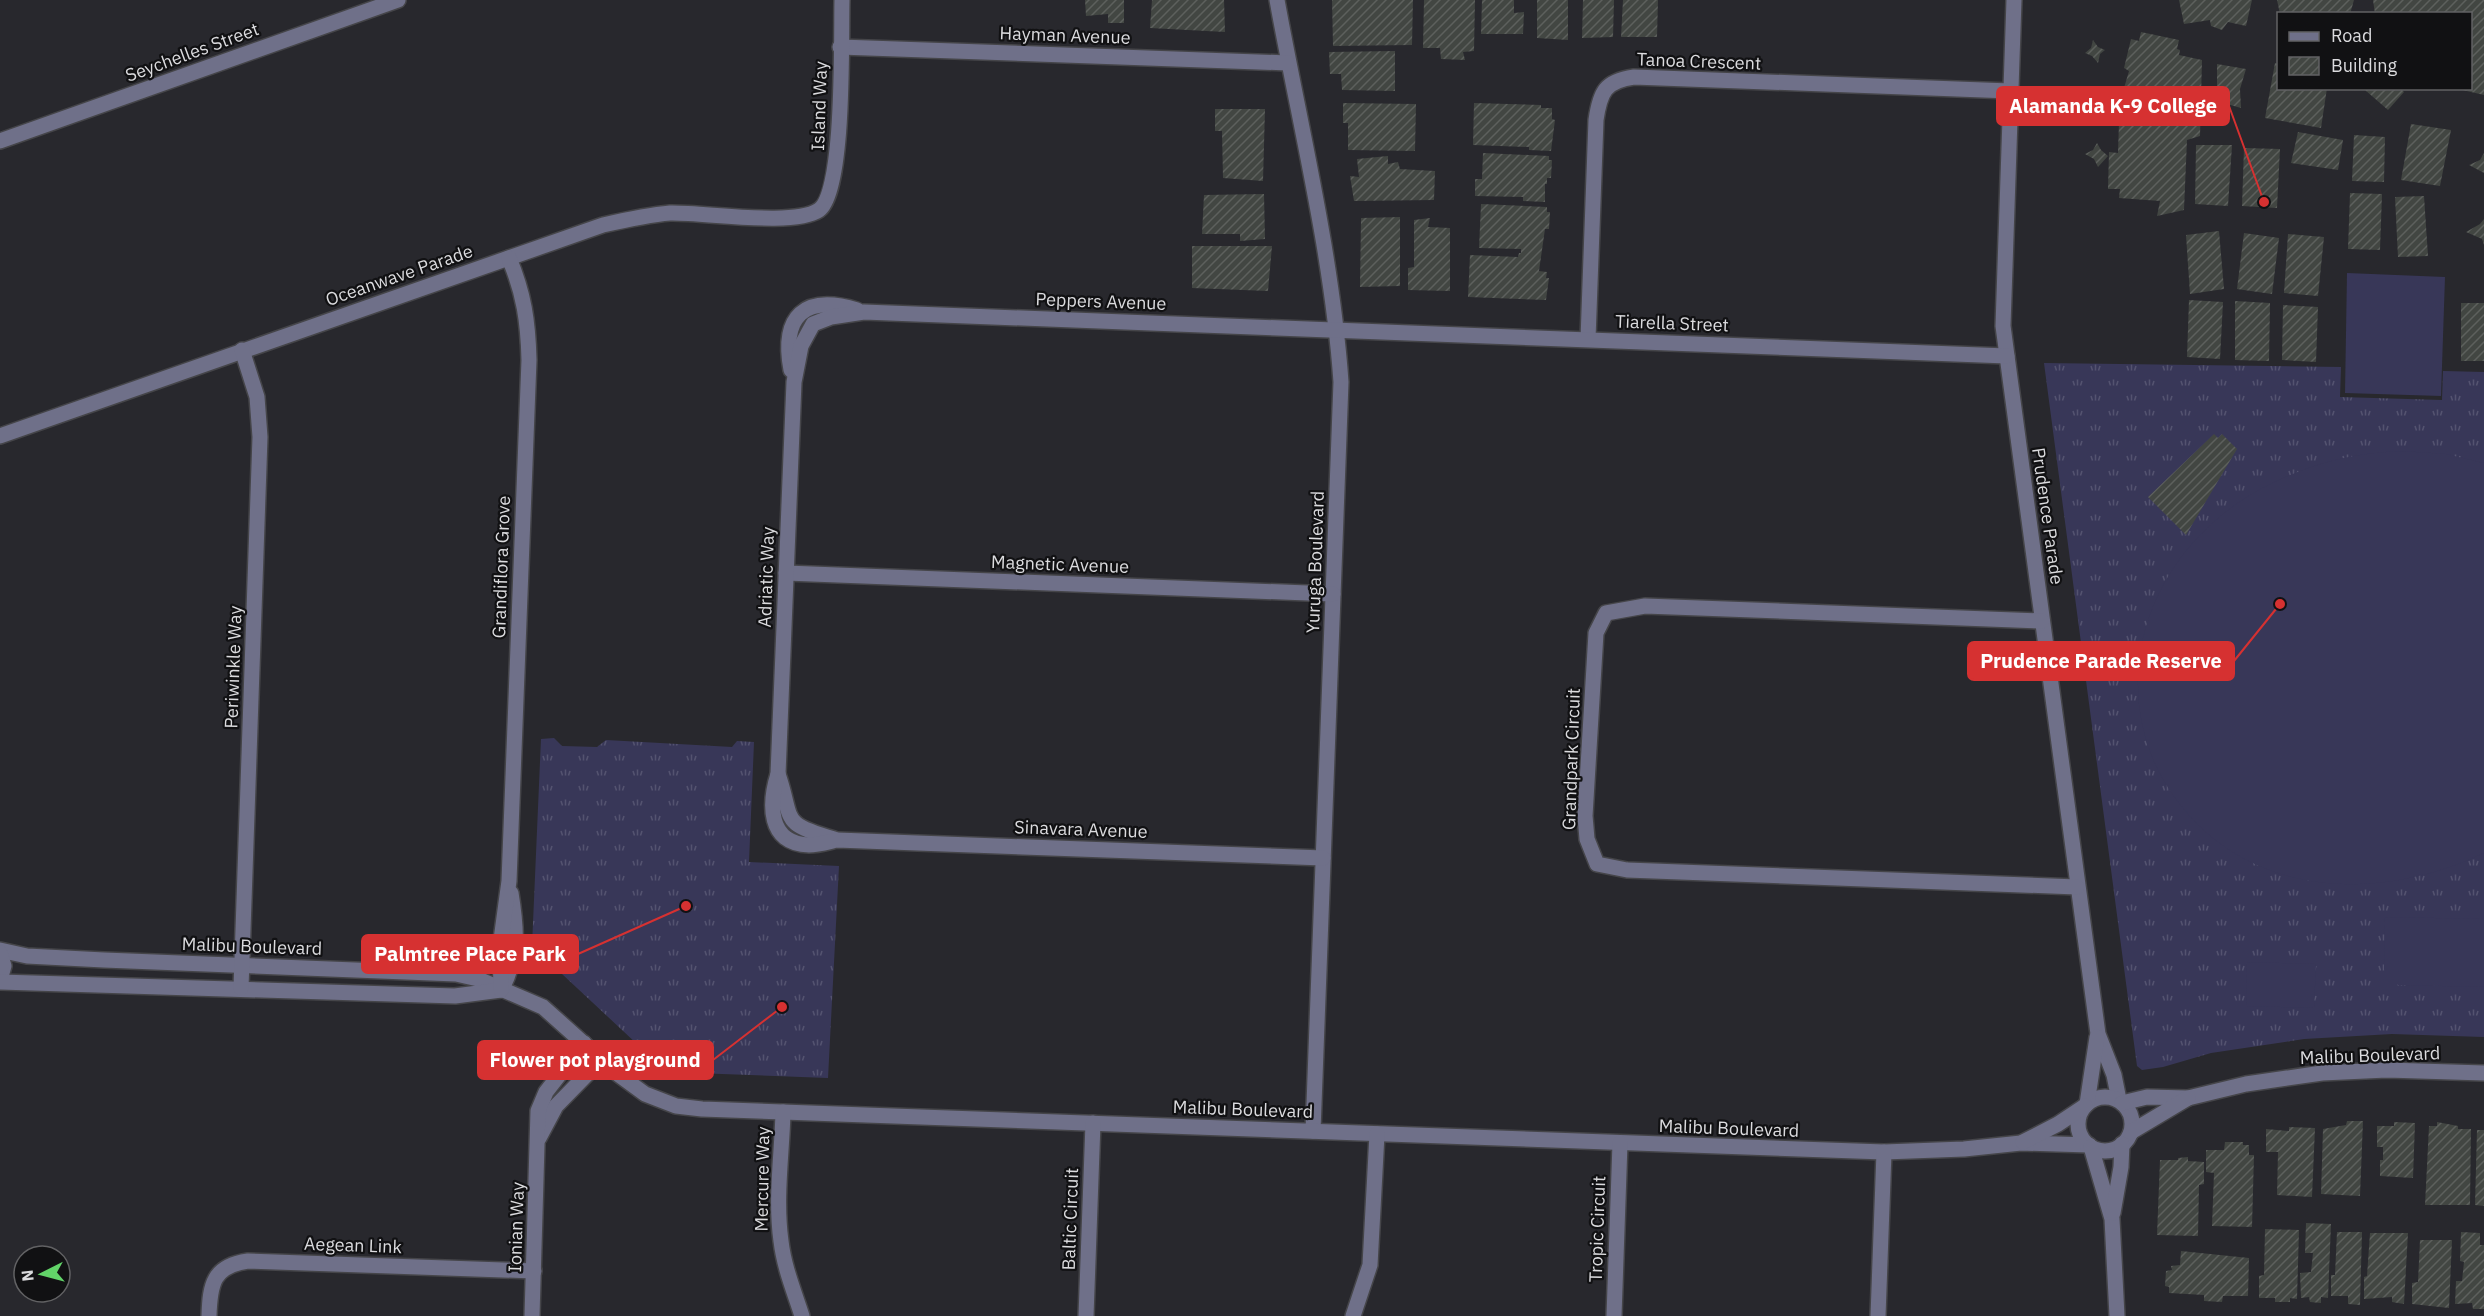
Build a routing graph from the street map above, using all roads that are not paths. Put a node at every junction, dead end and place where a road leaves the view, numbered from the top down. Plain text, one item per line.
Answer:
1 (398, 0) edge
2 (842, 0) edge
3 (1277, 0) edge
4 (2014, 0) edge
5 (840, 47) junction
6 (1288, 63) junction
7 (2010, 91) junction
8 (0, 141) edge
9 (820, 209) joint
10 (509, 258) junction
11 (801, 312) joint
12 (864, 312) junction
13 (813, 324) joint
14 (1336, 329) junction
15 (1588, 339) junction
16 (242, 351) junction
17 (2007, 356) junction
18 (794, 382) junction
19 (0, 436) edge
20 (786, 573) junction
21 (1333, 594) junction
22 (2043, 621) junction
23 (778, 774) junction
24 (790, 818) joint
25 (781, 834) joint
26 (837, 840) junction
27 (1323, 858) junction
28 (2077, 887) junction
29 (0, 951) edge
30 (242, 966) junction
31 (0, 981) edge
32 (241, 988) junction
33 (501, 990) junction
34 (2098, 1034) junction
35 (584, 1043) junction
36 (602, 1059) junction
37 (2484, 1073) edge
38 (2188, 1098) junction
39 (2120, 1101) junction
40 (2086, 1105) junction
41 (783, 1112) junction
42 (1093, 1123) junction
43 (1313, 1131) junction
44 (1377, 1134) junction
45 (2127, 1138) junction
46 (539, 1139) junction
47 (1620, 1143) junction
48 (2021, 1143) junction
49 (2090, 1146) junction
50 (1884, 1152) junction
51 (2112, 1219) junction
52 (534, 1271) junction
53 (209, 1316) edge
54 (532, 1316) edge
55 (802, 1316) edge
56 (1086, 1316) edge
57 (1353, 1316) edge
58 (1614, 1316) edge
59 (1878, 1316) edge
60 (2117, 1316) edge

1 - 8 street, Seychelles Street
2 - 5 street, Island Way
3 - 6 street, Yuruga Boulevard
4 - 7 street, Prudence Parade
5 - 6 street, Hayman Avenue
5 - 9 street, Island Way
6 - 14 street, Yuruga Boulevard
7 - 15 street, Tanoa Crescent
7 - 17 street, Prudence Parade
9 - 10 street, Oceanwave Parade
10 - 16 street, Oceanwave Parade
10 - 33 street, Grandiflora Grove
11 - 12 street, Peppers Avenue
11 - 18 street, Adriatic Way
12 - 13 street, Peppers Avenue
12 - 14 street, Peppers Avenue
13 - 18 street, Adriatic Way
14 - 15 street, Tiarella Street
14 - 21 street, Yuruga Boulevard
15 - 17 street, Tiarella Street
16 - 19 street, Oceanwave Parade
16 - 30 street, Periwinkle Way
17 - 22 street, Prudence Parade
18 - 20 street, Adriatic Way
20 - 21 street, Magnetic Avenue
20 - 23 street, Adriatic Way
21 - 27 street, Yuruga Boulevard
22 - 28 street, Prudence Parade
22 - 28 street, Grandpark Circuit
23 - 24 street, Adriatic Way
23 - 25 street, Adriatic Way
24 - 26 street, Sinavara Avenue
25 - 26 street, Sinavara Avenue
26 - 27 street, Sinavara Avenue
27 - 43 street, Yuruga Boulevard
28 - 34 street, Prudence Parade
29 - 30 street, Malibu Boulevard
29 - 31 street
30 - 32 street, Periwinkle Way
30 - 33 street, Malibu Boulevard
31 - 32 street, Malibu Boulevard
32 - 33 street, Malibu Boulevard
33 - 35 street, Malibu Boulevard
34 - 39 street, Prudence Parade
34 - 40 street, Prudence Parade
35 - 36 street, Malibu Boulevard
35 - 46 street, Ionian Way
36 - 41 street, Malibu Boulevard
36 - 46 street, Ionian Way
37 - 38 street, Malibu Boulevard
38 - 39 street, Malibu Boulevard
38 - 45 street, Malibu Boulevard
39 - 40 street
39 - 45 street
40 - 48 street, Malibu Boulevard
40 - 49 street
41 - 42 street, Malibu Boulevard
41 - 55 street, Mercure Way
42 - 43 street, Malibu Boulevard
42 - 56 street, Baltic Circuit
43 - 44 street, Malibu Boulevard
44 - 47 street, Malibu Boulevard
44 - 57 street
45 - 49 street
45 - 51 street
46 - 52 street, Ionian Way
47 - 50 street, Malibu Boulevard
47 - 58 street, Tropic Circuit
48 - 49 street, Malibu Boulevard
48 - 50 street, Malibu Boulevard
49 - 51 street
50 - 59 street
51 - 60 street
52 - 53 street, Aegean Link
52 - 54 street, Ionian Way

